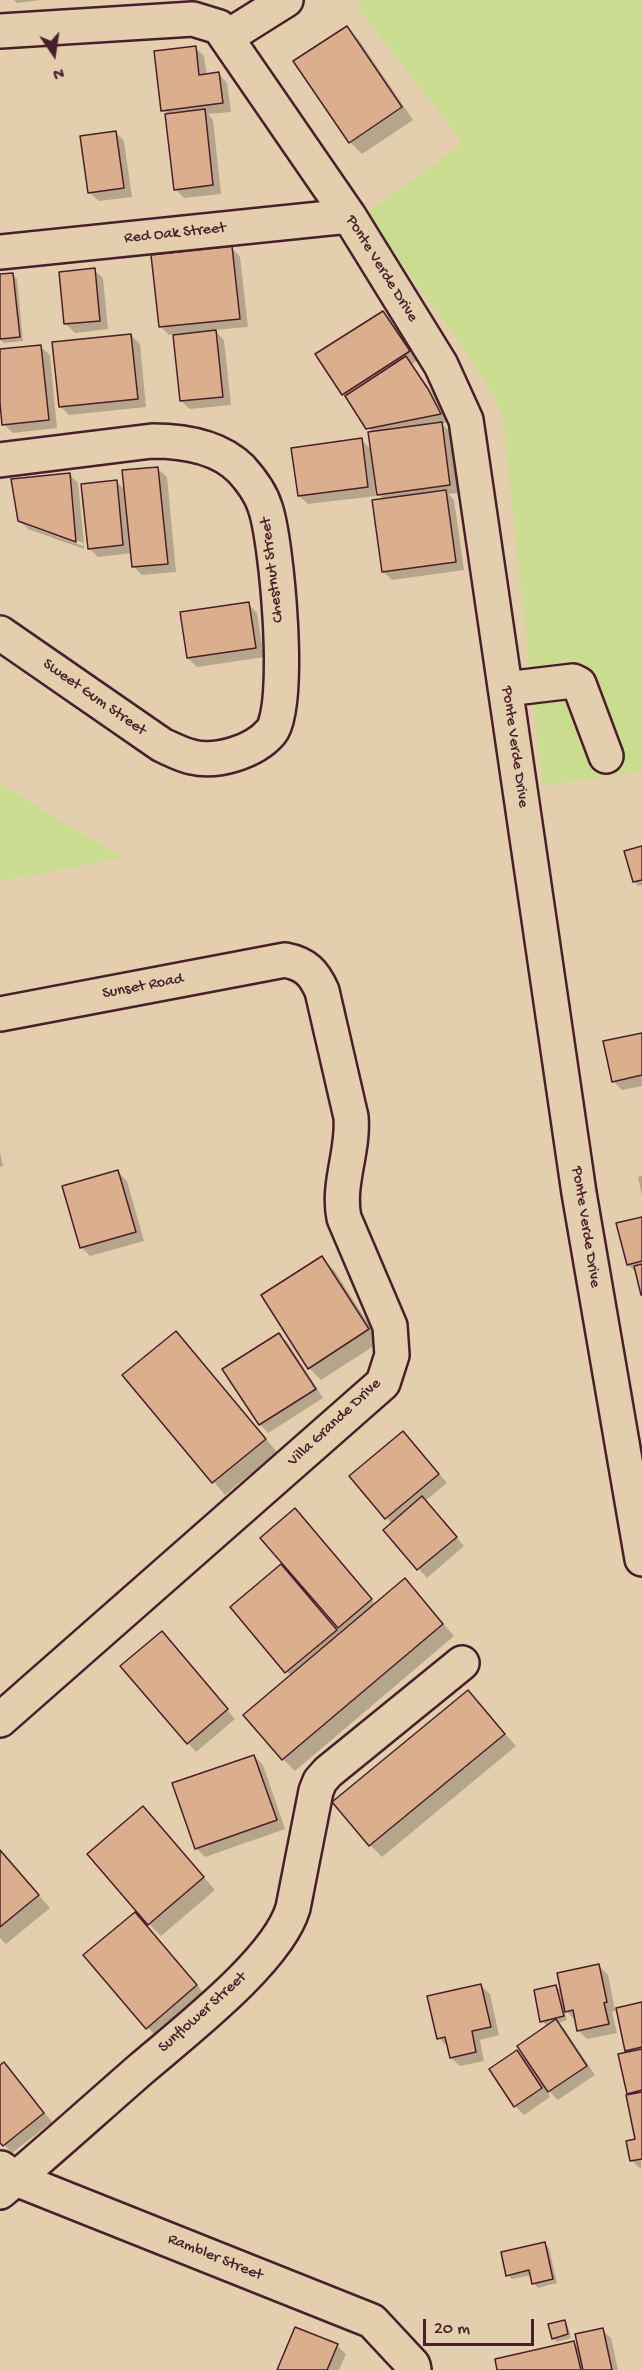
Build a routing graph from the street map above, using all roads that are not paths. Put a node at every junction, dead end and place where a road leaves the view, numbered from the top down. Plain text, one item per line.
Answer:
1 (286, 0) edge
2 (192, 9) edge
3 (0, 31) edge
4 (226, 37) junction
5 (349, 216) junction
6 (0, 252) edge
7 (0, 460) edge
8 (0, 633) edge
9 (506, 689) junction
10 (606, 756) dead end
11 (192, 757) joint
12 (285, 960) joint
13 (0, 1014) edge
14 (640, 1538) edge
15 (462, 1663) dead end
16 (0, 1720) edge
17 (5, 2180) edge
18 (414, 2370) edge

1 - 4 street
2 - 3 street
2 - 4 street, Ponte Verde Drive
4 - 5 street, Ponte Verde Drive
5 - 6 street, Red Oak Street
5 - 9 street, Ponte Verde Drive
7 - 11 street, Chestnut Street
8 - 11 street, Sweet Gum Street
9 - 10 street
9 - 14 street, Ponte Verde Drive
12 - 13 street, Sunset Road
12 - 16 street, Villa Grande Drive
15 - 17 street, Sunflower Street
17 - 18 street, Rambler Street

